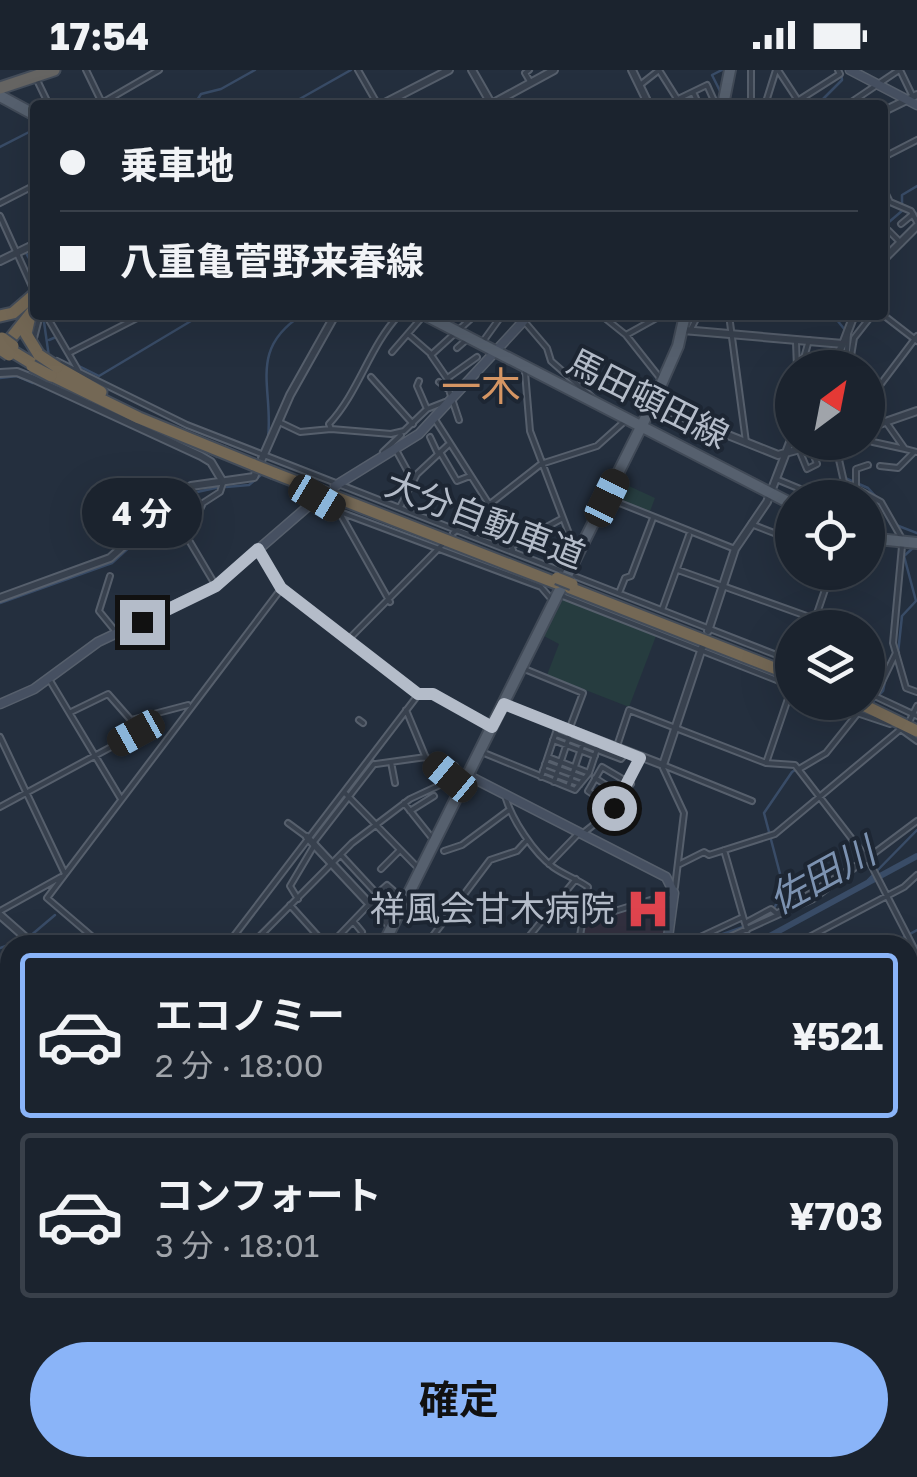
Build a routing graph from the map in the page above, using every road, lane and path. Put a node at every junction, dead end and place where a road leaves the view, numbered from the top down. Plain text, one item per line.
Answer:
1 (54, 70) edge
2 (86, 70) edge
3 (158, 70) edge
4 (358, 70) edge
5 (449, 70) edge
6 (472, 70) edge
7 (530, 70) edge
8 (554, 70) edge
9 (632, 70) edge
10 (659, 70) edge
11 (730, 70) edge
12 (777, 70) edge
13 (838, 70) edge
14 (850, 70) edge
15 (899, 70) edge
16 (753, 71) edge
17 (36, 78) junction
18 (874, 82) junction
19 (531, 83) junction
20 (640, 85) junction
21 (0, 92) edge
22 (692, 92) junction
23 (913, 99) edge
24 (47, 100) edge
25 (101, 100) edge
26 (106, 100) edge
27 (377, 100) edge
28 (390, 100) edge
29 (488, 100) edge
30 (500, 100) edge
31 (647, 100) edge
32 (679, 100) edge
33 (682, 100) edge
34 (696, 100) edge
35 (716, 100) edge
36 (721, 100) edge
37 (751, 100) edge
38 (767, 100) edge
39 (799, 100) edge
40 (803, 100) edge
41 (853, 100) edge
42 (888, 109) edge
43 (30, 112) edge
44 (917, 140) edge
45 (888, 155) edge
46 (30, 188) edge
47 (888, 198) edge
48 (0, 203) edge
49 (913, 214) junction
50 (0, 216) edge
51 (901, 224) dead end
52 (917, 225) edge
53 (888, 232) edge
54 (900, 243) junction
55 (30, 246) edge
56 (22, 250) junction
57 (888, 256) edge
58 (0, 261) edge
59 (30, 285) edge
60 (30, 299) edge
61 (30, 303) edge
62 (0, 313) edge
63 (30, 313) edge
64 (888, 318) edge
65 (40, 320) edge
66 (47, 320) edge
67 (133, 320) edge
68 (332, 320) edge
69 (395, 320) edge
70 (421, 320) edge
71 (435, 320) edge
72 (467, 320) edge
73 (499, 320) edge
74 (521, 320) edge
75 (526, 320) edge
76 (607, 320) edge
77 (653, 320) edge
78 (730, 320) edge
79 (852, 320) edge
80 (868, 320) edge
81 (684, 322) edge
82 (458, 332) junction
83 (848, 332) junction
84 (408, 334) junction
85 (732, 334) junction
86 (626, 335) junction
87 (469, 338) junction
88 (796, 338) junction
89 (809, 338) junction
90 (916, 339) edge
91 (842, 344) junction
92 (482, 345) junction
93 (4, 346) edge
94 (456, 348) dead end
95 (796, 350) edge
96 (806, 350) edge
97 (839, 350) edge
98 (848, 350) edge
99 (851, 350) edge
100 (494, 351) junction
101 (392, 352) dead end
102 (70, 353) junction
103 (431, 354) junction
104 (552, 361) junction
105 (77, 366) junction
106 (480, 366) junction
107 (526, 367) junction
108 (43, 370) junction
109 (0, 373) edge
110 (540, 375) junction
111 (371, 376) dead end
112 (449, 376) junction
113 (885, 379) edge
114 (663, 381) junction
115 (420, 382) dead end
116 (439, 382) dead end
117 (466, 384) junction
118 (451, 388) junction
119 (450, 401) junction
120 (591, 402) junction
121 (652, 404) junction
122 (427, 409) junction
123 (917, 411) edge
124 (434, 418) junction
125 (458, 420) dead end
126 (626, 420) junction
127 (279, 422) junction
128 (885, 422) joint
129 (413, 424) junction
130 (641, 428) junction
131 (331, 429) junction
132 (404, 431) junction
133 (430, 437) dead end
134 (746, 442) junction
135 (450, 444) junction
136 (885, 445) edge
137 (905, 449) junction
138 (396, 450) junction
139 (916, 452) edge
140 (439, 453) junction
141 (775, 453) edge
142 (380, 459) junction
143 (259, 460) junction
144 (783, 460) edge
145 (802, 460) edge
146 (814, 460) edge
147 (541, 464) junction
148 (868, 465) dead end
149 (880, 466) dead end
150 (470, 476) junction
151 (776, 479) joint
152 (413, 480) junction
153 (855, 480) edge
154 (223, 482) junction
155 (337, 485) junction
156 (771, 493) junction
157 (775, 495) edge
158 (318, 497) joint
159 (607, 498) junction
160 (490, 505) junction
161 (400, 508) junction
162 (885, 508) edge
163 (340, 512) junction
164 (562, 518) junction
165 (653, 518) junction
166 (751, 524) junction
167 (456, 530) junction
168 (690, 533) junction
169 (775, 533) edge
170 (885, 540) edge
171 (902, 543) junction
172 (917, 543) edge
173 (440, 548) junction
174 (512, 548) junction
175 (258, 549) junction
176 (735, 549) junction
177 (578, 557) junction
178 (678, 570) junction
179 (110, 576) dead end
180 (723, 585) junction
181 (216, 586) junction
182 (563, 586) junction
183 (281, 588) junction
184 (619, 592) junction
185 (0, 598) edge
186 (390, 602) junction
187 (662, 610) junction
188 (791, 610) edge
189 (709, 630) junction
190 (117, 633) junction
191 (348, 640) junction
192 (702, 647) junction
193 (897, 654) junction
194 (775, 655) edge
195 (775, 666) edge
196 (522, 668) junction
197 (885, 674) edge
198 (48, 678) junction
199 (775, 679) edge
200 (917, 692) edge
201 (418, 694) junction
202 (0, 704) edge
203 (504, 704) junction
204 (191, 705) junction
205 (917, 706) edge
206 (406, 710) junction
207 (885, 710) edge
208 (71, 712) junction
209 (885, 716) edge
210 (131, 720) junction
211 (781, 720) edge
212 (853, 720) edge
213 (915, 721) edge
214 (492, 727) junction
215 (676, 727) junction
216 (902, 728) junction
217 (556, 734) junction
218 (569, 736) junction
219 (0, 737) edge
220 (917, 741) edge
221 (583, 744) junction
222 (597, 749) junction
223 (616, 749) junction
224 (479, 751) junction
225 (626, 752) junction
226 (96, 755) junction
227 (426, 757) junction
228 (640, 758) junction
229 (368, 760) junction
230 (391, 762) junction
231 (561, 762) junction
232 (766, 763) junction
233 (374, 764) junction
234 (663, 765) junction
235 (455, 766) dead end
236 (544, 767) junction
237 (798, 767) junction
238 (589, 773) junction
239 (556, 775) junction
240 (450, 777) junction
241 (571, 777) junction
242 (595, 778) junction
243 (465, 780) junction
244 (356, 781) junction
245 (582, 781) junction
246 (395, 782) dead end
247 (631, 784) junction
248 (27, 793) junction
249 (505, 795) junction
250 (344, 796) junction
251 (434, 796) dead end
252 (622, 796) junction
253 (822, 797) junction
254 (121, 799) junction
255 (752, 801) dead end
256 (404, 803) junction
257 (0, 807) edge
258 (614, 808) junction
259 (509, 810) junction
260 (410, 811) junction
261 (917, 821) edge
262 (288, 823) dead end
263 (375, 824) junction
264 (581, 833) junction
265 (527, 840) junction
266 (435, 841) junction
267 (312, 842) junction
268 (408, 847) dead end
269 (444, 850) dead end
270 (724, 850) junction
271 (402, 852) junction
272 (341, 854) junction
273 (867, 859) junction
274 (333, 862) junction
275 (549, 864) junction
276 (678, 865) junction
277 (380, 868) dead end
278 (420, 869) junction
279 (282, 870) junction
280 (845, 872) junction
281 (64, 875) junction
282 (917, 875) edge
283 (576, 879) junction
284 (842, 879) junction
285 (291, 884) junction
286 (674, 892) junction
287 (887, 893) junction
288 (378, 895) junction
289 (409, 895) junction
290 (298, 899) junction
291 (370, 903) junction
292 (290, 906) junction
293 (775, 911) junction
294 (398, 913) junction
295 (2, 916) edge
296 (771, 920) junction
297 (353, 921) junction
298 (580, 922) junction
299 (745, 924) junction
300 (391, 927) junction
301 (362, 932) dead end
302 (24, 935) edge
303 (90, 935) edge
304 (234, 935) edge
305 (261, 935) edge
306 (318, 935) edge
307 (338, 935) edge
308 (386, 935) edge
309 (434, 935) edge
310 (530, 935) edge
311 (580, 935) edge
312 (668, 935) edge
313 (713, 935) edge
314 (728, 935) edge
315 (812, 935) edge
316 (909, 935) edge

1 - 17 highway
2 - 25 street
3 - 26 street
4 - 27 street
5 - 28 street
6 - 29 street
7 - 19 street
8 - 19 street
9 - 20 street
10 - 20 street
10 - 32 street
11 - 36 main road
12 - 38 street
12 - 39 street
13 - 40 street
14 - 18 main road
15 - 18 street
15 - 23 street
16 - 37 street
17 - 21 highway
17 - 24 street
18 - 23 main road
18 - 41 street
19 - 30 street
20 - 31 street
21 - 43 main road
22 - 33 street
22 - 34 street
22 - 35 street
23 - 42 street
44 - 45 street
46 - 48 street
47 - 49 street
49 - 51 street
49 - 52 street
50 - 56 street
52 - 54 street
53 - 54 street
54 - 57 street
55 - 56 street
56 - 58 street
56 - 59 street
60 - 62 highway
61 - 93 highway
63 - 108 highway
64 - 90 street
65 - 108 street
66 - 102 street
67 - 102 street
68 - 127 street
69 - 131 street
70 - 84 street
71 - 82 main road, 馬田頓田線
72 - 82 street
73 - 92 street
74 - 100 main road
75 - 104 street
76 - 86 street
77 - 86 street
78 - 85 street
79 - 83 street
80 - 99 street
81 - 85 street
81 - 114 main road
82 - 87 main road, 馬田頓田線
82 - 103 street
83 - 91 street
83 - 98 street
84 - 101 street
84 - 103 street
85 - 88 street
85 - 134 street
86 - 114 street
87 - 92 main road, 馬田頓田線
87 - 94 street
88 - 89 street
88 - 95 street
89 - 91 street
89 - 96 street
90 - 113 street
91 - 97 street
92 - 100 main road, 馬田頓田線
93 - 108 highway, 大分自動車道
100 - 106 main road
100 - 107 main road, 馬田頓田線
102 - 105 street
103 - 112 street
104 - 110 street
104 - 120 street
105 - 108 street
105 - 143 street
106 - 112 street
106 - 117 main road
107 - 110 main road, 馬田頓田線
107 - 147 street
108 - 109 street
108 - 143 highway, 大分自動車道
108 - 143 highway, 大分自動車道
108 - 154 street
110 - 120 main road, 馬田頓田線
111 - 129 street
112 - 118 street
114 - 121 main road
115 - 122 street
116 - 118 street
117 - 118 street
117 - 119 main road
118 - 119 street
119 - 122 street
119 - 124 main road
119 - 125 street
120 - 126 main road, 馬田頓田線
121 - 130 main road
121 - 134 street
122 - 129 street
123 - 128 street
124 - 135 street
124 - 138 main road
126 - 130 main road, 馬田頓田線
126 - 147 street
127 - 131 street
127 - 143 street
128 - 137 street
129 - 132 street
130 - 156 main road, 馬田頓田線
130 - 159 main road
131 - 132 street
132 - 142 street
133 - 140 street
134 - 141 street
135 - 140 street
135 - 150 street
136 - 137 street
137 - 139 street
138 - 142 main road
138 - 152 street
139 - 149 street
140 - 150 street
140 - 152 street
142 - 155 main road
143 - 154 street
143 - 155 street
143 - 182 highway, 大分自動車道, bridge
144 - 151 street
145 - 146 street
147 - 160 street
147 - 164 street
148 - 153 street
150 - 160 street
151 - 156 street
152 - 161 street
154 - 181 street
154 - 185 street
155 - 161 street
156 - 157 main road, 馬田頓田線
156 - 166 street
158 - 163 street
158 - 175 main road
159 - 165 street
159 - 177 main road
160 - 167 street
160 - 174 street
161 - 167 street
162 - 171 street
163 - 173 street
163 - 186 street
164 - 174 street
164 - 177 street
165 - 168 street
165 - 184 street
166 - 169 street
166 - 176 street
167 - 174 street
168 - 176 street
168 - 178 street
170 - 171 main road
171 - 172 main road
171 - 193 street
173 - 182 street
173 - 186 street
174 - 182 street
175 - 181 main road
175 - 183 street
176 - 180 street
177 - 182 main road
178 - 180 street
178 - 187 street
179 - 190 street
180 - 188 street
180 - 189 street
181 - 190 main road
182 - 184 street
182 - 192 street
182 - 195 highway, 大分自動車道
182 - 196 main road
183 - 191 street
183 - 204 street
184 - 187 street
186 - 191 street
187 - 189 street
189 - 194 street
190 - 198 main road
191 - 201 street
192 - 199 street
192 - 215 street
193 - 197 street
193 - 200 street
196 - 203 main road
196 - 218 street
198 - 202 main road
198 - 208 street
201 - 206 street
201 - 214 street
203 - 214 main road
203 - 217 street
204 - 210 street
204 - 254 street
205 - 213 street
206 - 227 street
206 - 229 street
207 - 213 highway
208 - 210 street
208 - 226 street
209 - 216 street
210 - 226 street
211 - 232 street
212 - 237 street
214 - 224 main road
215 - 223 street
215 - 232 street
215 - 234 street
216 - 220 street
216 - 253 street
217 - 218 street
217 - 218 street
217 - 236 street
218 - 221 street
218 - 221 street
218 - 231 street
219 - 248 street
221 - 222 street
221 - 222 street
221 - 241 street
222 - 223 street
222 - 225 street
222 - 238 street
223 - 225 street
224 - 236 street
224 - 243 main road
225 - 228 street
226 - 248 street
226 - 254 street
227 - 230 street
227 - 240 street
228 - 234 street
228 - 247 street
229 - 233 street
229 - 244 street
230 - 233 street
230 - 246 street
231 - 236 street
231 - 239 street
231 - 241 street
232 - 237 street
233 - 244 street
234 - 255 street
234 - 276 street
235 - 240 street
236 - 239 street
236 - 239 street
237 - 253 street
238 - 241 street
238 - 245 street
239 - 241 street
239 - 241 street
240 - 243 street
240 - 256 street
241 - 245 street
241 - 245 street
242 - 247 street
242 - 252 street
242 - 258 street
243 - 249 main road
243 - 266 main road
244 - 250 street
247 - 252 street
248 - 257 street
248 - 281 street
249 - 259 street
249 - 264 main road
250 - 263 street
250 - 267 street
250 - 267 street
251 - 260 street
252 - 258 street
253 - 270 street
253 - 273 street
254 - 281 street
256 - 260 street
256 - 263 street
258 - 264 street
259 - 265 street
259 - 269 street
260 - 266 street
261 - 273 street
262 - 267 street
263 - 271 street
263 - 272 street
264 - 275 street
264 - 286 main road
265 - 275 street
265 - 309 street
266 - 278 main road
267 - 274 street
267 - 279 street
267 - 285 street
268 - 271 street
270 - 276 street
270 - 299 street
271 - 277 street
271 - 278 street
272 - 274 street
272 - 288 street
273 - 280 street
273 - 284 street
273 - 287 street
274 - 290 street
274 - 291 street
275 - 283 street
276 - 286 street
278 - 289 main road
279 - 285 street
279 - 304 street
280 - 284 street
280 - 293 street
281 - 295 street
281 - 303 street
282 - 287 street
283 - 298 street
283 - 310 street
284 - 296 street
285 - 290 street
286 - 298 street
286 - 312 main road
287 - 315 street
287 - 316 street
288 - 289 street
288 - 291 street
288 - 294 street
289 - 294 main road
290 - 292 street
291 - 297 street
291 - 300 street
292 - 305 street
292 - 306 street
293 - 296 street
293 - 299 street
294 - 300 main road
295 - 302 street
296 - 299 street
297 - 301 street
297 - 307 street
298 - 311 street
299 - 313 street
299 - 314 street
300 - 308 main road

